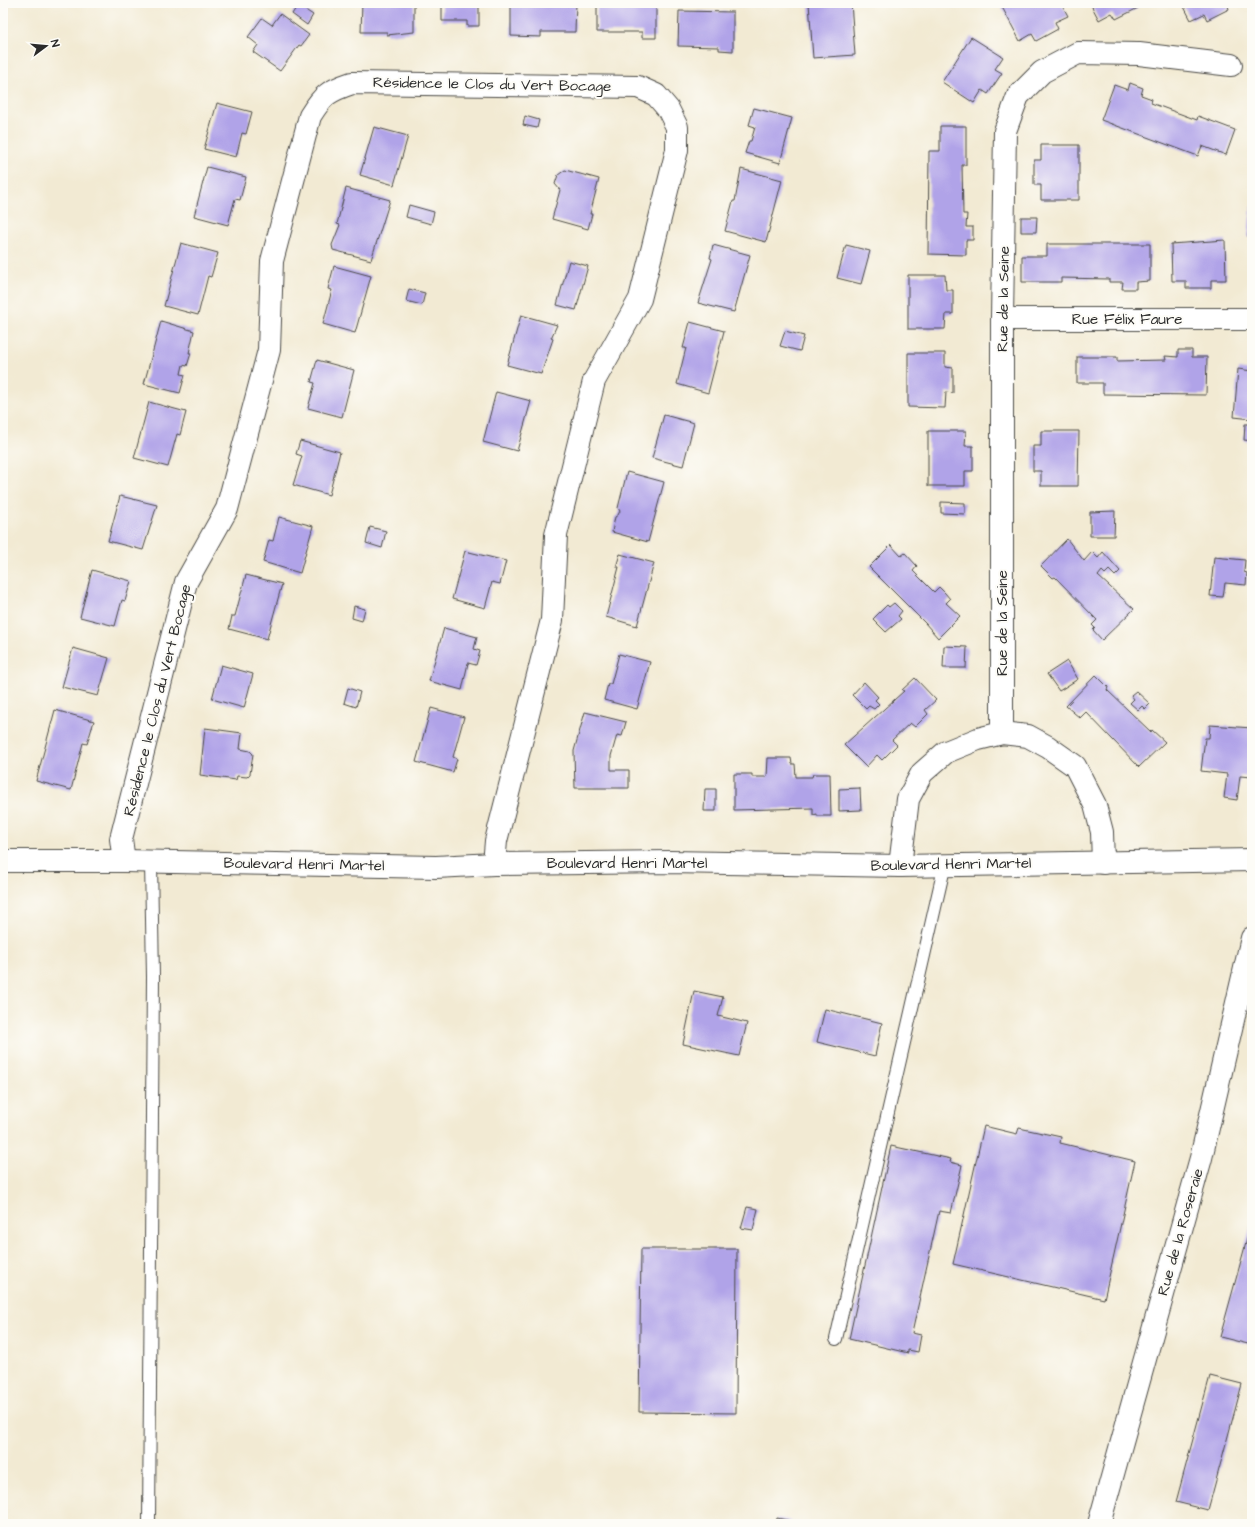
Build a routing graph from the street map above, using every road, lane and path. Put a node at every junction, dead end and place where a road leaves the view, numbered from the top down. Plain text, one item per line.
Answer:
1 (1231, 66) dead end
2 (1002, 319) junction
3 (1252, 319) edge
4 (1002, 733) junction
5 (1252, 860) edge
6 (3, 861) edge
7 (124, 861) junction
8 (151, 862) junction
9 (1103, 863) junction
10 (494, 864) junction
11 (945, 864) junction
12 (900, 866) junction
13 (1252, 938) edge
14 (836, 1339) dead end
15 (149, 1524) edge
16 (1099, 1524) edge

1 - 2 street, Rue de la Seine
2 - 3 street, Rue Félix Faure
2 - 4 street, Rue de la Seine
4 - 9 street
4 - 12 street
5 - 9 street, Boulevard Henri Martel
6 - 7 street, Boulevard Henri Martel
7 - 8 street, Boulevard Henri Martel
7 - 10 street, Résidence le Clos du Vert Bocage
8 - 10 street, Boulevard Henri Martel
8 - 15 lane
9 - 11 street, Boulevard Henri Martel
10 - 12 street, Boulevard Henri Martel
11 - 12 street, Boulevard Henri Martel
11 - 14 lane
13 - 16 street, Rue de la Roseraie

